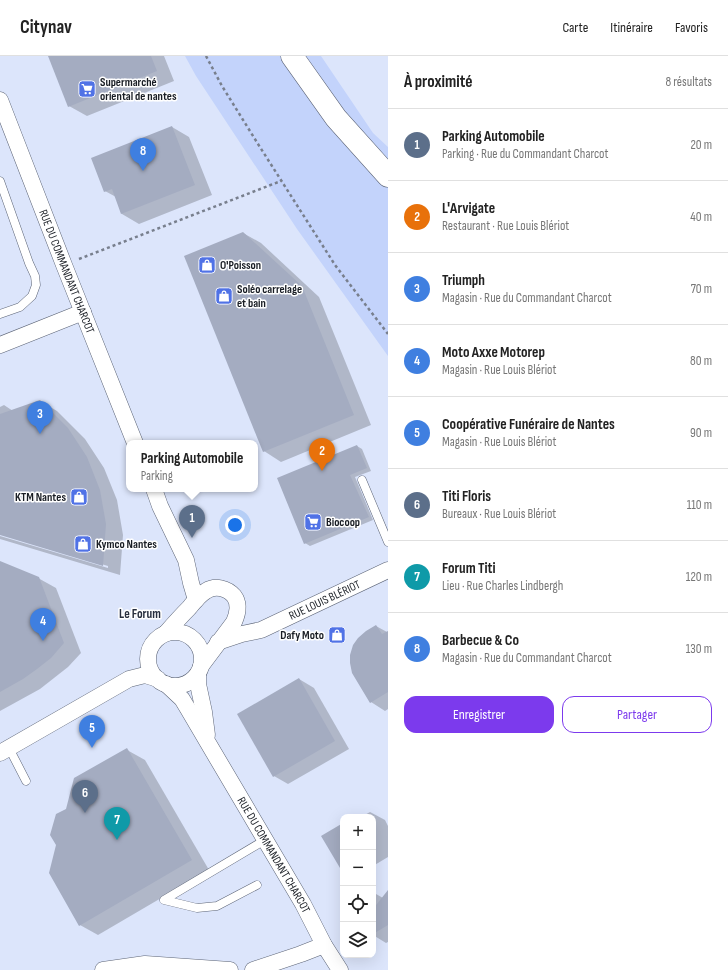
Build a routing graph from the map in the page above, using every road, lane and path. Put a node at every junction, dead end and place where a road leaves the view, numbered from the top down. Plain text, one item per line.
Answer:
1 (206, 56) edge
2 (292, 56) edge
3 (0, 100) edge
4 (388, 176) edge
5 (0, 181) edge
6 (281, 181) junction
7 (64, 265) junction
8 (83, 312) junction
9 (0, 314) edge
10 (388, 334) edge
11 (0, 345) edge
12 (134, 440) edge
13 (362, 480) dead end
14 (155, 492) edge
15 (388, 542) edge
16 (186, 560) junction
17 (388, 570) edge
18 (220, 588) junction
19 (196, 600) junction
20 (238, 608) junction
21 (261, 630) junction
22 (166, 633) junction
23 (218, 642) junction
24 (148, 656) junction
25 (200, 670) junction
26 (129, 679) junction
27 (162, 682) junction
28 (207, 740) junction
29 (4, 750) edge
30 (26, 781) dead end
31 (265, 840) junction
32 (256, 885) dead end
33 (324, 945) junction
34 (103, 970) edge
35 (230, 970) edge
36 (253, 970) edge
37 (340, 970) edge

1 - 6 path
2 - 4 street
3 - 7 street, RUE DU COMMANDANT CHARCOT
5 - 9 lane
6 - 7 path
6 - 10 path
7 - 8 street, RUE DU COMMANDANT CHARCOT
8 - 11 street
8 - 12 street, RUE DU COMMANDANT CHARCOT
13 - 15 lane
14 - 16 street
16 - 18 street
16 - 19 street
17 - 21 street, RUE LOUIS BLÉRIOT
18 - 19 street
18 - 20 street
19 - 22 street
20 - 21 street
20 - 23 street
21 - 23 street, RUE LOUIS BLÉRIOT
22 - 24 street
22 - 25 street
23 - 25 street
24 - 26 street
24 - 27 street
25 - 27 street
25 - 28 street, RUE DU COMMANDANT CHARCOT
26 - 27 street
26 - 29 street
27 - 28 street, RUE DU COMMANDANT CHARCOT
28 - 31 street, RUE DU COMMANDANT CHARCOT
29 - 30 lane
31 - 32 lane
31 - 33 street, RUE DU COMMANDANT CHARCOT
33 - 36 street
33 - 37 street, RUE DU COMMANDANT CHARCOT
34 - 35 street

